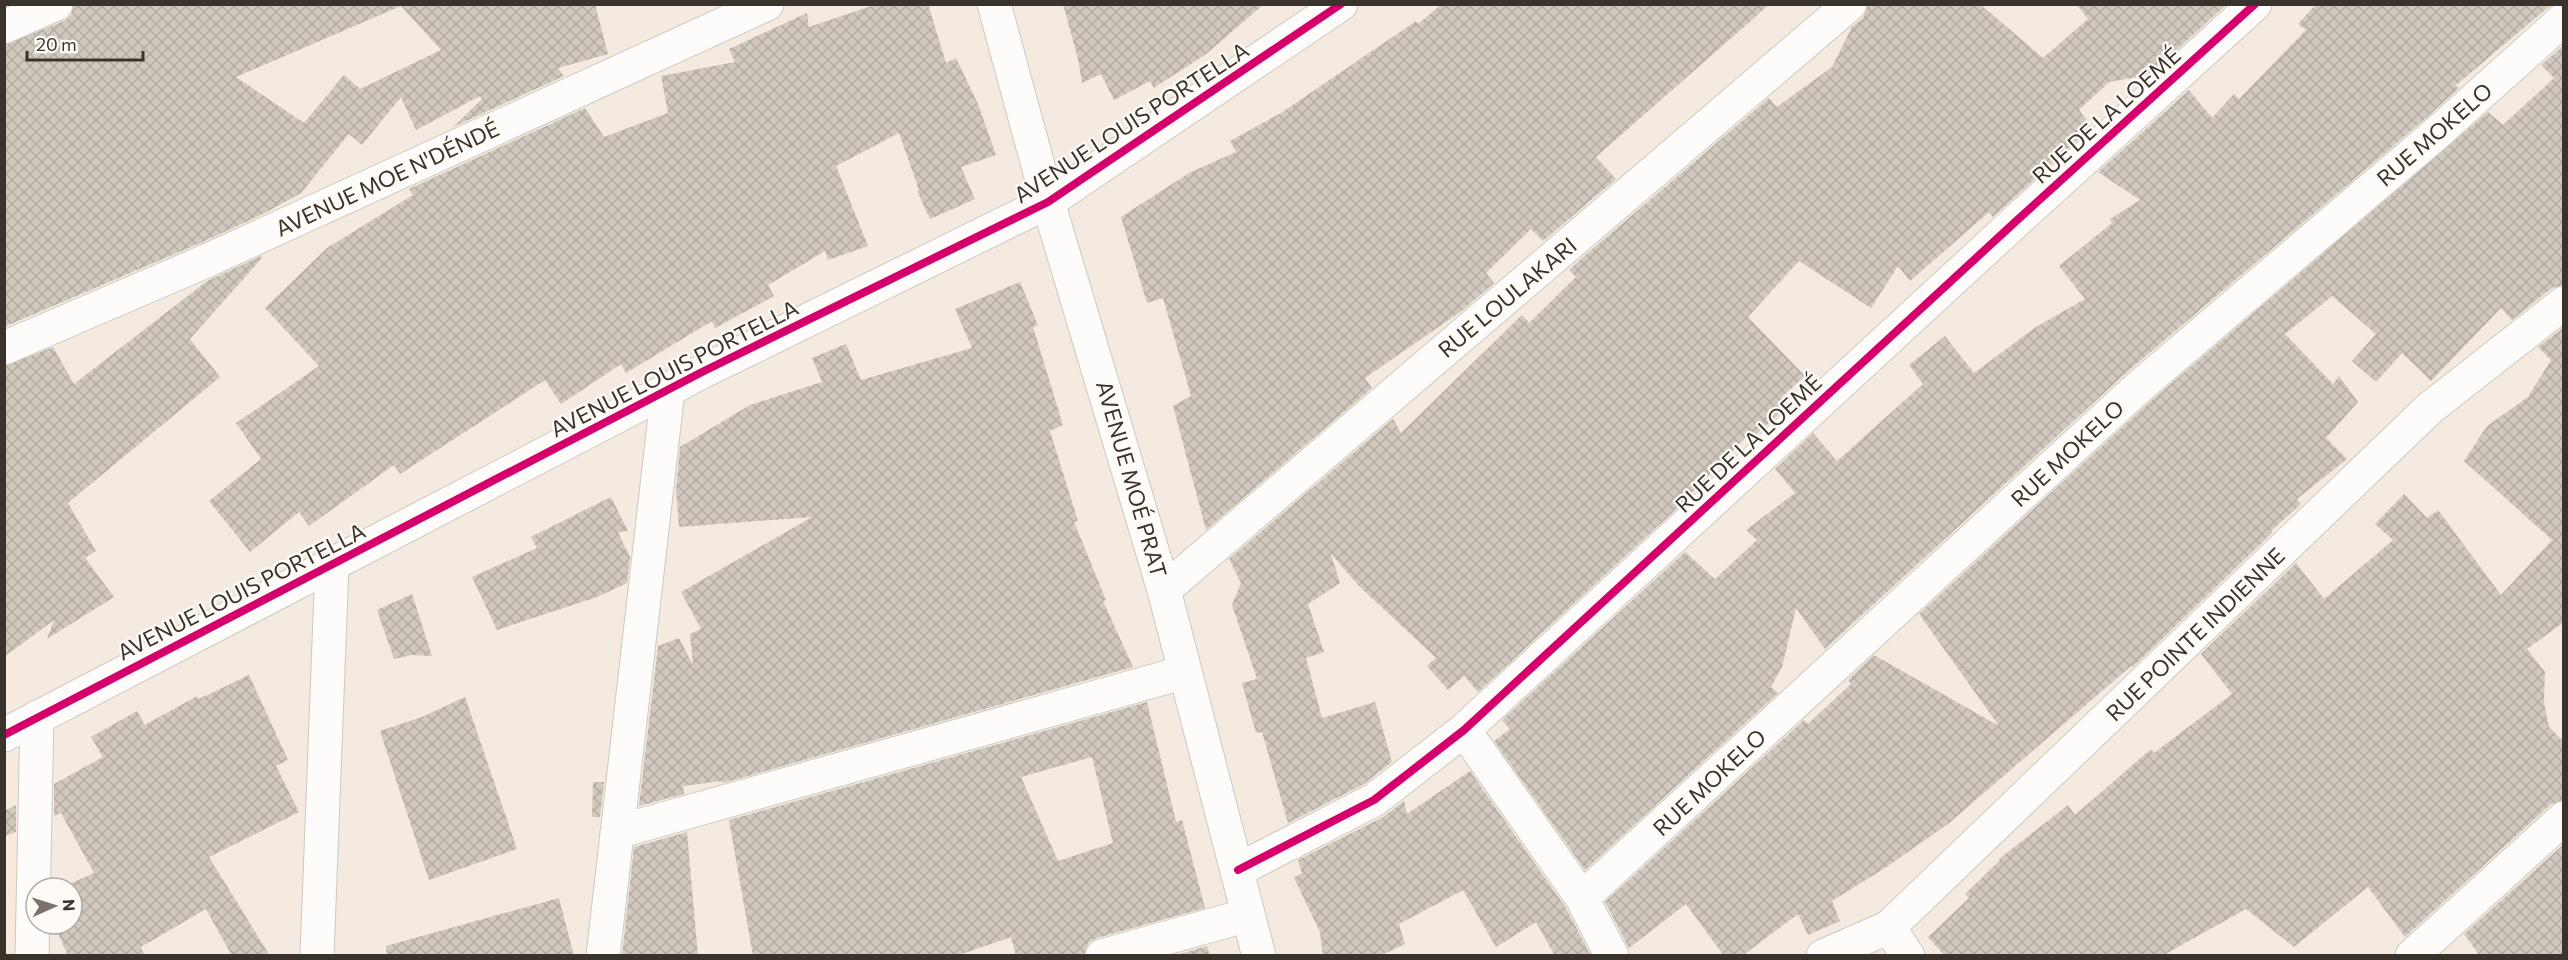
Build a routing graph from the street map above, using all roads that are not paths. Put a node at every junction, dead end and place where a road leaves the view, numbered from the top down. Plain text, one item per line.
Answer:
1 (56, 4) edge
2 (767, 4) edge
3 (994, 4) edge
4 (1341, 4) edge
5 (1850, 4) edge
6 (2255, 4) edge
7 (2564, 20) edge
8 (4, 27) edge
9 (1048, 202) junction
10 (2564, 303) edge
11 (4, 348) edge
12 (668, 390) junction
13 (332, 564) junction
14 (1164, 590) junction
15 (1185, 672) junction
16 (37, 717) junction
17 (1464, 730) junction
18 (4, 735) edge
19 (2564, 818) edge
20 (617, 832) junction
21 (1238, 870) junction
22 (1582, 898) junction
23 (1248, 915) junction
24 (1889, 927) junction
25 (32, 956) edge
26 (317, 956) edge
27 (603, 956) edge
28 (1102, 956) edge
29 (1259, 956) edge
30 (1612, 956) edge
31 (1823, 956) edge
32 (1908, 956) edge
33 (2412, 956) edge

1 - 8 street
2 - 11 street, AVENUE MOE N'DÉNDÉ
3 - 9 street, AVENUE MOÉ PRAT
4 - 9 street, AVENUE LOUIS PORTELLA
5 - 14 street, RUE LOULAKARI
6 - 17 street, RUE DE LA LOEMÉ
7 - 22 street, RUE MOKELO
9 - 12 street, AVENUE LOUIS PORTELLA
9 - 14 street, AVENUE MOÉ PRAT
10 - 24 street, RUE POINTE INDIENNE
12 - 13 street, AVENUE LOUIS PORTELLA
12 - 20 street
13 - 16 street, AVENUE LOUIS PORTELLA
13 - 26 street
14 - 15 street, AVENUE MOÉ PRAT
15 - 20 street
15 - 21 street, AVENUE MOÉ PRAT
16 - 18 street, AVENUE LOUIS PORTELLA
16 - 25 street
17 - 21 street, RUE DE LA LOEMÉ
17 - 22 street
19 - 33 street
20 - 27 street
21 - 23 street, AVENUE MOÉ PRAT
22 - 30 street
23 - 28 street
23 - 29 street, AVENUE MOÉ PRAT
24 - 31 street, RUE POINTE INDIENNE
24 - 32 street

